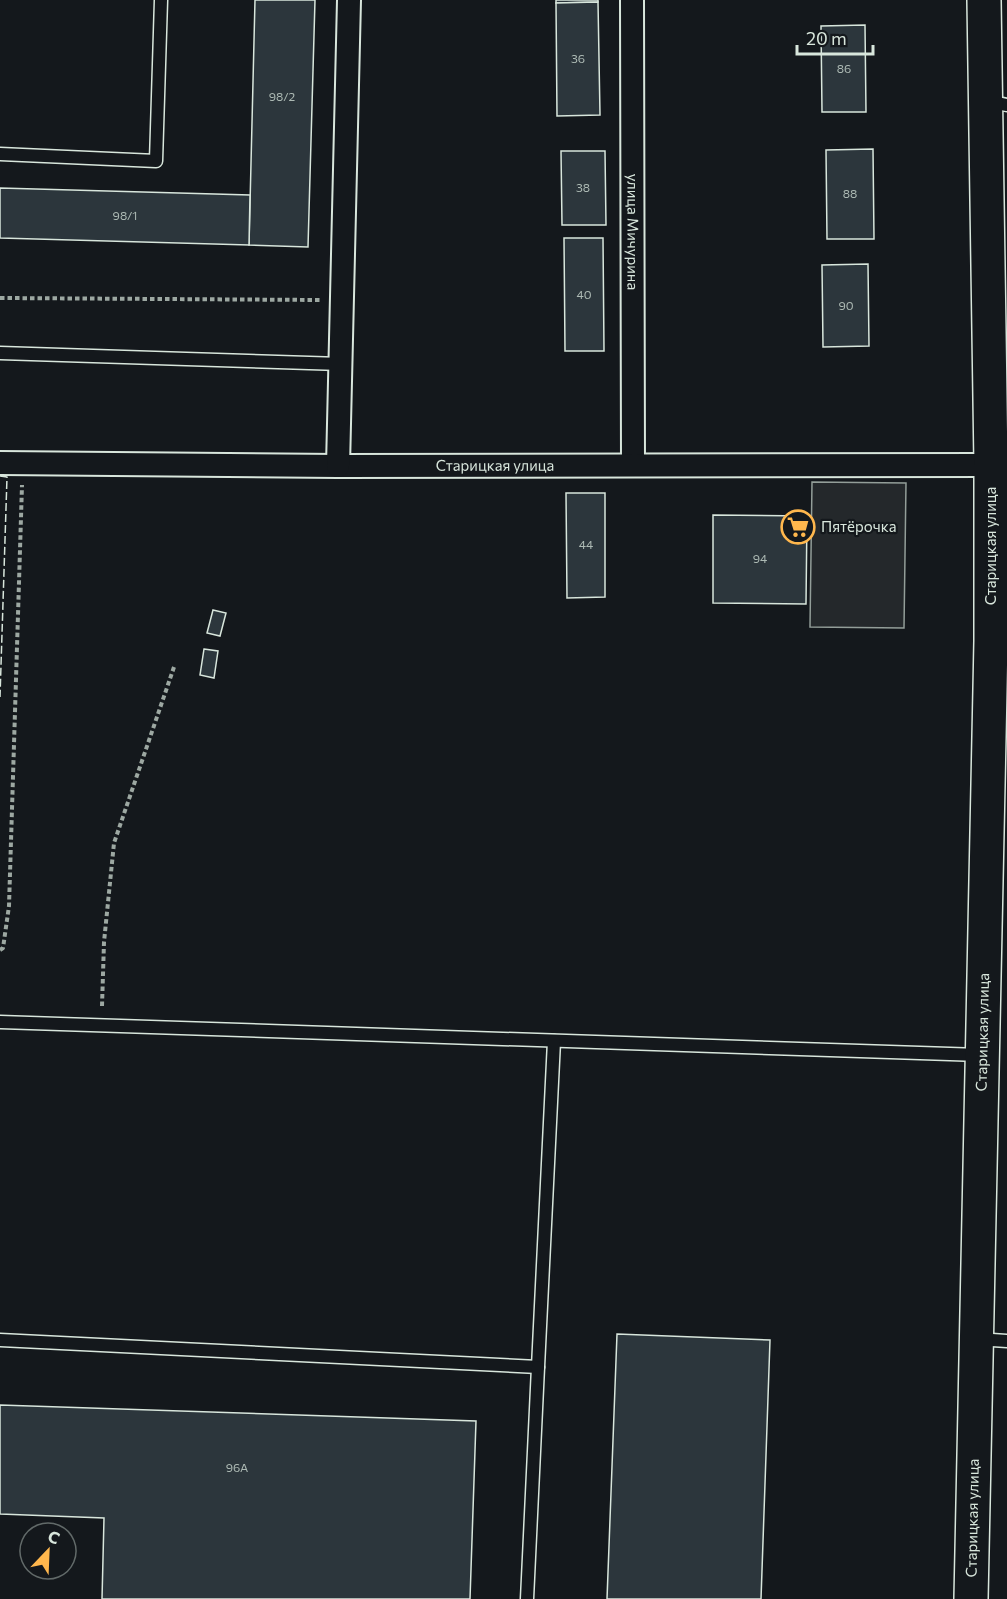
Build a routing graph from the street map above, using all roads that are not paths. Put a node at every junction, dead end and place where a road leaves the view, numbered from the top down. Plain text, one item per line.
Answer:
1 (161, 0) edge
2 (349, 0) edge
3 (632, 0) edge
4 (984, 0) edge
5 (996, 103) edge
6 (0, 154) edge
7 (0, 353) edge
8 (341, 363) junction
9 (0, 463) edge
10 (633, 465) junction
11 (991, 465) junction
12 (338, 466) junction
13 (999, 640) edge
14 (0, 1022) edge
15 (554, 1041) junction
16 (981, 1055) junction
17 (0, 1340) edge
18 (991, 1340) edge
19 (538, 1366) junction
20 (527, 1599) edge
21 (970, 1599) edge

1 - 6 lane
2 - 8 street
3 - 10 street, улица Мичурина
4 - 5 main road, Старицкая улица
5 - 11 main road, Старицкая улица
7 - 8 lane
8 - 12 street
9 - 12 street, Старицкая улица
10 - 11 street, Старицкая улица
10 - 12 street, Старицкая улица
11 - 13 main road, Старицкая улица
13 - 16 main road, Старицкая улица
14 - 15 lane
15 - 16 lane
15 - 19 lane
16 - 18 main road, Старицкая улица
17 - 19 lane
18 - 21 main road, Старицкая улица
19 - 20 lane

